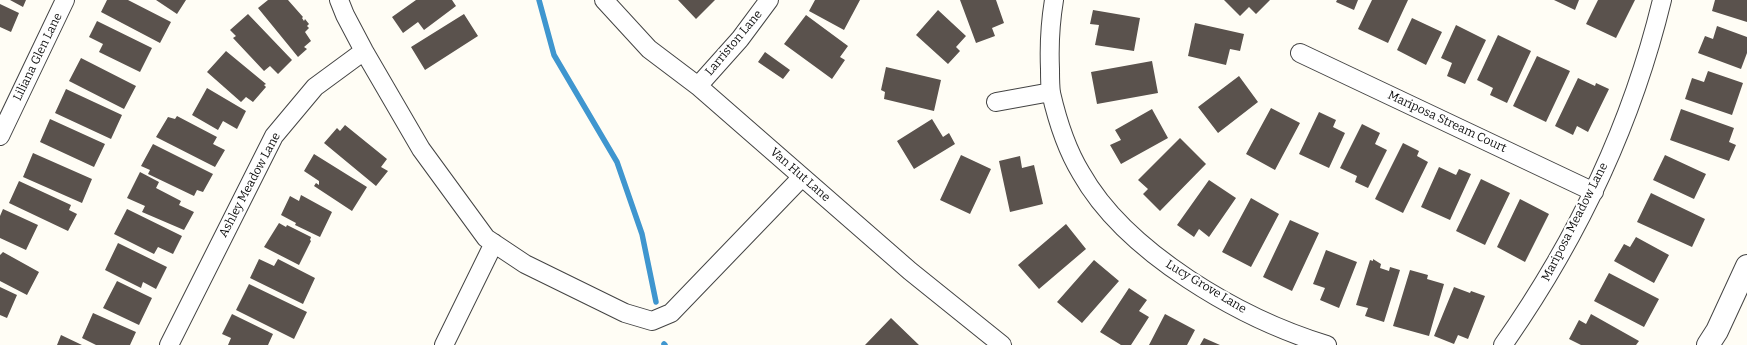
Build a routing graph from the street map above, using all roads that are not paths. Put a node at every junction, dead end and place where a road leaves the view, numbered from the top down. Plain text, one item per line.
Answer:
1 (65, 0) edge
2 (339, 0) edge
3 (604, 0) edge
4 (769, 0) edge
5 (1054, 0) edge
6 (1662, 0) edge
7 (364, 51) junction
8 (1300, 53) dead end
9 (698, 86) junction
10 (1051, 92) junction
11 (996, 102) dead end
12 (0, 136) edge
13 (802, 177) junction
14 (1594, 192) junction
15 (494, 243) junction
16 (1747, 266) edge
17 (982, 339) edge
18 (170, 345) edge
19 (444, 345) edge
20 (1002, 345) edge
21 (1327, 345) edge
22 (1503, 345) edge
23 (1708, 345) edge

1 - 12 street, Liliana Glen Lane
2 - 7 street
3 - 9 street, Van Hut Lane
4 - 9 street, Larriston Lane
5 - 10 street, Lucy Grove Lane
6 - 14 street, Mariposa Meadow Lane
7 - 15 street
7 - 18 street, Ashley Meadow Lane
8 - 14 street, Mariposa Stream Court
9 - 13 street, Van Hut Lane
10 - 11 street
10 - 21 street, Lucy Grove Lane
13 - 15 street
13 - 17 street, Van Hut Lane
14 - 22 street, Mariposa Meadow Lane
15 - 19 street
16 - 23 street
17 - 20 street, Van Hut Lane

